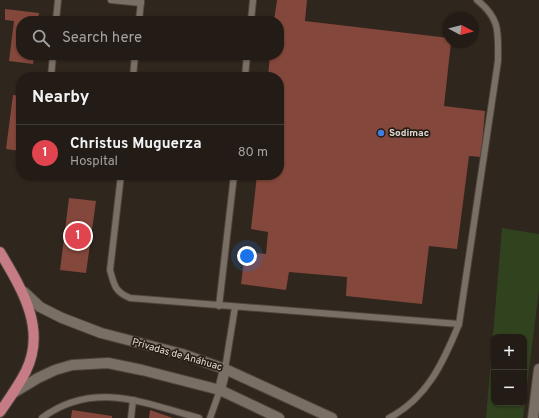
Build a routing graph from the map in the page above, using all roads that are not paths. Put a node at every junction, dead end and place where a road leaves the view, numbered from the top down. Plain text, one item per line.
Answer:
1 (58, 0) edge
2 (111, 0) edge
3 (253, 0) edge
4 (478, 0) edge
5 (141, 2) edge
6 (56, 16) edge
7 (140, 16) edge
8 (251, 16) edge
9 (53, 60) edge
10 (135, 60) edge
11 (247, 60) edge
12 (51, 72) edge
13 (133, 72) edge
14 (245, 72) edge
15 (120, 180) edge
16 (233, 180) edge
17 (0, 252) edge
18 (24, 292) junction
19 (219, 306) junction
20 (235, 307) junction
21 (459, 324) junction
22 (225, 369) junction
23 (539, 369) edge
24 (220, 390) junction
25 (13, 393) junction
26 (133, 400) junction
27 (0, 412) edge
28 (42, 418) edge
29 (130, 418) edge
30 (199, 418) edge
31 (210, 418) edge
32 (279, 418) edge
33 (332, 418) edge
34 (389, 418) edge
35 (533, 418) edge

1 - 6 lane
2 - 5 lane
3 - 8 lane
4 - 21 lane
5 - 7 lane
9 - 12 lane
10 - 13 lane
11 - 14 lane
15 - 19 lane
16 - 19 lane
17 - 18 main road
18 - 22 street, Privadas de Anáhuac
18 - 25 main road
19 - 20 lane
20 - 21 lane
20 - 22 lane
21 - 34 lane
22 - 24 street
22 - 33 street, Privadas de Anáhuac
23 - 35 street
24 - 25 street
24 - 31 lane
24 - 32 street
25 - 27 main road
26 - 28 lane
26 - 29 lane
26 - 30 lane

